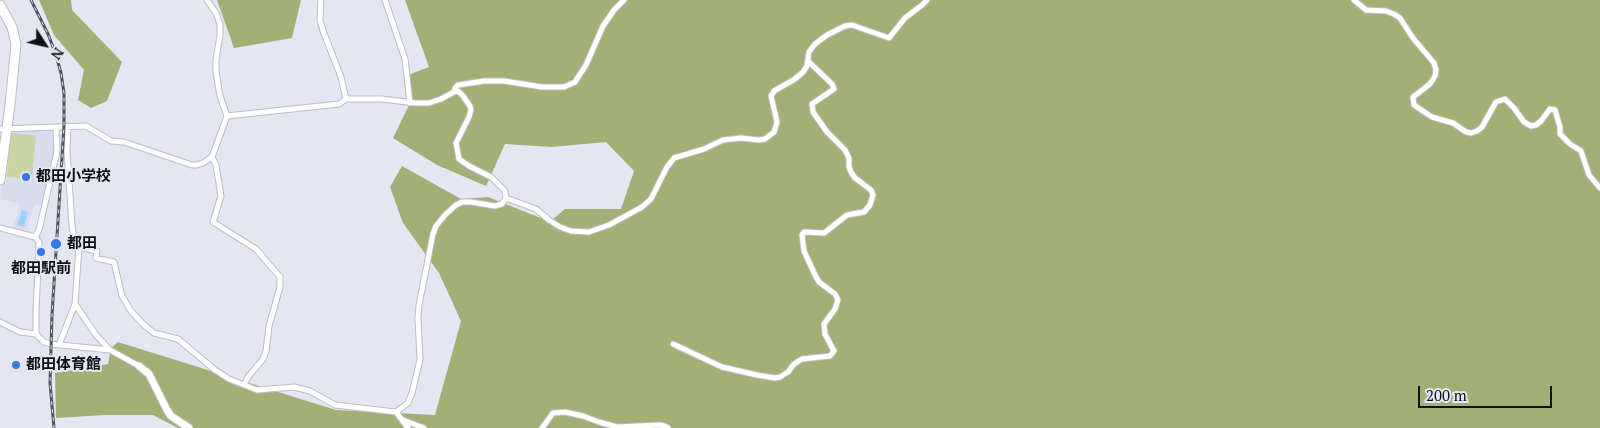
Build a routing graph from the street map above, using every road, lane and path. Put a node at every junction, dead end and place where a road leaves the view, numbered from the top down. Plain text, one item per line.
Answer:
1 (207, 0) edge
2 (321, 0) edge
3 (385, 0) edge
4 (624, 0) edge
5 (927, 0) edge
6 (1354, 0) edge
7 (0, 5) edge
8 (808, 61) junction
9 (454, 92) junction
10 (346, 99) junction
11 (410, 102) junction
12 (227, 116) junction
13 (68, 126) junction
14 (56, 128) junction
15 (3, 129) edge
16 (212, 157) junction
17 (0, 180) edge
18 (1600, 188) edge
19 (506, 198) junction
20 (0, 228) edge
21 (35, 236) junction
22 (79, 247) junction
23 (75, 304) junction
24 (0, 322) edge
25 (36, 334) junction
26 (673, 344) dead end
27 (59, 345) junction
28 (110, 350) junction
29 (140, 366) joint
30 (244, 385) junction
31 (396, 412) junction
32 (403, 420) junction
33 (189, 428) edge
34 (408, 428) edge
35 (424, 428) edge
36 (542, 428) edge
37 (668, 428) edge

1 - 12 street
2 - 10 street
3 - 11 street
4 - 9 street
5 - 8 street
6 - 18 street
7 - 15 highway
8 - 19 street
8 - 26 street
9 - 11 street
9 - 19 street
10 - 11 street
10 - 12 street
12 - 16 street
13 - 14 street
13 - 16 street
13 - 22 street
14 - 15 street
14 - 21 street
15 - 17 highway
16 - 30 street
19 - 31 street
20 - 21 street
21 - 25 street
22 - 23 street
22 - 30 street
23 - 27 street
23 - 28 street
24 - 25 street
25 - 27 street
27 - 28 street
28 - 29 street
29 - 33 street
30 - 31 street
31 - 32 street
32 - 34 street
32 - 35 street
36 - 37 street

